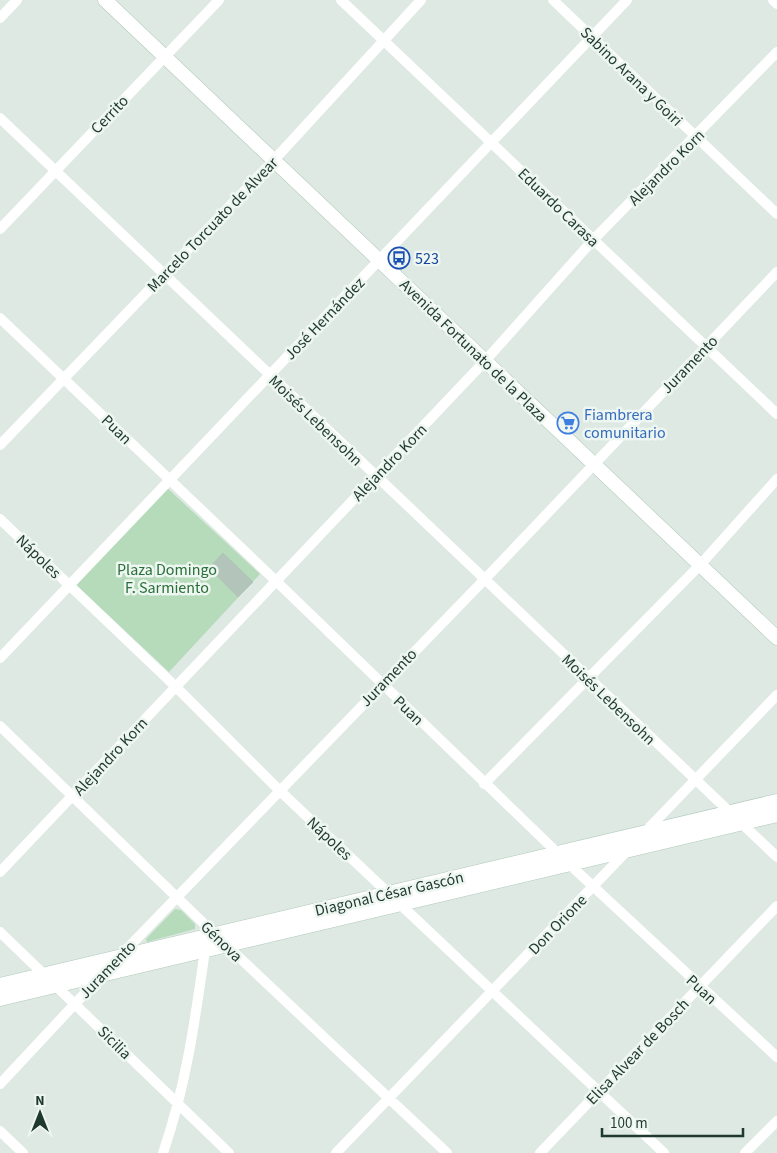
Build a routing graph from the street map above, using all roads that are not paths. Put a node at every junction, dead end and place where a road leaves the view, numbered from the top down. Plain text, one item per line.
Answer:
1 (17, 0) edge
2 (105, 0) edge
3 (219, 0) edge
4 (340, 0) edge
5 (421, 0) edge
6 (553, 0) edge
7 (627, 0) edge
8 (772, 0) edge
9 (777, 4) edge
10 (0, 18) edge
11 (592, 37) junction
12 (384, 41) junction
13 (777, 52) edge
14 (165, 56) junction
15 (0, 118) edge
16 (696, 136) junction
17 (491, 143) junction
18 (274, 160) junction
19 (55, 171) junction
20 (777, 214) edge
21 (0, 229) edge
22 (593, 240) junction
23 (379, 260) junction
24 (777, 272) edge
25 (164, 274) junction
26 (0, 318) edge
27 (706, 347) junction
28 (484, 361) junction
29 (270, 375) junction
30 (64, 379) junction
31 (777, 414) edge
32 (0, 445) edge
33 (594, 464) junction
34 (376, 476) junction
35 (777, 479) edge
36 (170, 480) junction
37 (0, 519) edge
38 (700, 564) junction
39 (484, 580) junction
40 (276, 581) junction
41 (69, 585) junction
42 (777, 638) edge
43 (0, 658) edge
44 (588, 679) junction
45 (382, 684) junction
46 (176, 687) junction
47 (777, 695) edge
48 (0, 726) edge
49 (695, 780) junction
50 (484, 784) junction
51 (279, 790) junction
52 (73, 796) junction
53 (777, 801) edge
54 (730, 812) junction
55 (777, 815) edge
56 (742, 824) junction
57 (646, 832) junction
58 (628, 851) junction
59 (558, 853) junction
60 (777, 857) edge
61 (569, 864) junction
62 (0, 872) edge
63 (594, 886) junction
64 (389, 893) junction
65 (178, 897) junction
66 (401, 904) junction
67 (777, 906) edge
68 (0, 932) edge
69 (214, 934) junction
70 (226, 945) junction
71 (205, 950) junction
72 (119, 957) junction
73 (45, 974) junction
74 (102, 975) junction
75 (0, 985) edge
76 (57, 985) junction
77 (698, 986) junction
78 (493, 990) junction
79 (0, 999) edge
80 (76, 1003) junction
81 (777, 1057) edge
82 (0, 1084) edge
83 (599, 1091) junction
84 (389, 1098) junction
85 (179, 1105) junction
86 (777, 1121) edge
87 (0, 1130) edge
88 (24, 1153) edge
89 (163, 1153) edge
90 (229, 1153) edge
91 (336, 1153) edge
92 (447, 1153) edge
93 (540, 1153) edge
94 (664, 1153) edge
95 (746, 1153) edge

1 - 10 street
2 - 14 street, Avenida Fortunato de la Plaza
3 - 14 street, Cerrito
4 - 12 street, Eduardo Carasa
5 - 12 street, Marcelo Torcuato de Alvear
6 - 11 street, Sabino Arana y Goiri
7 - 11 street, José Hernández
8 - 9 street
11 - 16 street, Sabino Arana y Goiri
11 - 17 street, José Hernández
12 - 17 street, Eduardo Carasa
12 - 18 street, Marcelo Torcuato de Alvear
13 - 16 street, Alejandro Korn
14 - 18 street, Avenida Fortunato de la Plaza
14 - 19 street, Cerrito
15 - 19 street, Moisés Lebensohn
16 - 20 street, Sabino Arana y Goiri
16 - 22 street, Alejandro Korn
17 - 22 street, Eduardo Carasa
17 - 23 street, José Hernández
18 - 23 street, Avenida Fortunato de la Plaza
18 - 25 street, Marcelo Torcuato de Alvear
19 - 21 street, Cerrito
19 - 25 street, Moisés Lebensohn
22 - 27 street, Eduardo Carasa
22 - 28 street, Alejandro Korn
23 - 28 street, Avenida Fortunato de la Plaza
23 - 29 street, José Hernández
24 - 27 street, Juramento
25 - 29 street, Moisés Lebensohn
25 - 30 street, Marcelo Torcuato de Alvear
26 - 30 street, Puan
27 - 31 street, Eduardo Carasa
27 - 33 street, Juramento
28 - 33 street, Avenida Fortunato de la Plaza
28 - 34 street, Alejandro Korn
29 - 34 street, Moisés Lebensohn
29 - 36 street, José Hernández
30 - 32 street, Marcelo Torcuato de Alvear
30 - 36 street, Puan
33 - 38 street, Avenida Fortunato de la Plaza
33 - 39 street, Juramento
34 - 39 street, Moisés Lebensohn
34 - 40 street, Alejandro Korn
35 - 38 street
36 - 40 street, Puan
36 - 41 street, José Hernández
37 - 41 street, Nápoles
38 - 42 street, Avenida Fortunato de la Plaza
38 - 44 street
39 - 44 street, Moisés Lebensohn
39 - 45 street, Juramento
40 - 45 street, Puan
40 - 46 street, Alejandro Korn
41 - 43 street, José Hernández
41 - 46 street, Nápoles
44 - 49 street, Moisés Lebensohn
44 - 50 street
45 - 50 street, Puan
45 - 51 street, Juramento
46 - 51 street, Nápoles
46 - 52 street, Alejandro Korn
47 - 49 street, Don Orione
48 - 52 street, Génova
49 - 54 street, Moisés Lebensohn
49 - 57 street, Don Orione
50 - 59 street, Puan
51 - 64 street, Nápoles
51 - 65 street, Juramento
52 - 62 street, Alejandro Korn
52 - 65 street, Génova
53 - 54 street, Diagonal César Gascón
54 - 56 street, Moisés Lebensohn
54 - 57 street, Diagonal César Gascón
55 - 56 street, Diagonal César Gascón
56 - 58 street, Diagonal César Gascón
56 - 60 street, Moisés Lebensohn
57 - 58 street, Don Orione
57 - 59 street, Diagonal César Gascón
58 - 61 street, Diagonal César Gascón
58 - 63 street, Don Orione
59 - 61 street, Puan
59 - 64 street, Diagonal César Gascón
61 - 63 street, Puan
61 - 66 street, Diagonal César Gascón
63 - 77 street, Puan
63 - 78 street, Don Orione
64 - 66 street, Nápoles
64 - 69 street, Diagonal César Gascón
65 - 69 street, Génova
65 - 72 street, Juramento
66 - 70 street, Diagonal César Gascón
66 - 78 street, Nápoles
67 - 77 street, Elisa Alvear de Bosch
68 - 73 street, Sicilia
69 - 70 street, Génova
69 - 72 street, Diagonal César Gascón
70 - 71 street, Diagonal César Gascón
70 - 84 street, Génova
71 - 74 street, Diagonal César Gascón
71 - 85 street
72 - 73 street, Diagonal César Gascón
72 - 74 street, Juramento
73 - 75 street, Diagonal César Gascón
73 - 76 street, Sicilia
74 - 76 street, Diagonal César Gascón
74 - 80 street, Juramento
76 - 79 street, Diagonal César Gascón
76 - 80 street, Sicilia
77 - 81 street, Puan
77 - 83 street, Elisa Alvear de Bosch
78 - 83 street, Nápoles
78 - 84 street, Don Orione
80 - 82 street, Juramento
80 - 85 street, Sicilia
83 - 93 street, Elisa Alvear de Bosch
83 - 94 street, Nápoles
84 - 91 street, Don Orione
84 - 92 street, Génova
85 - 89 street
85 - 90 street, Sicilia
86 - 95 street
87 - 88 street

